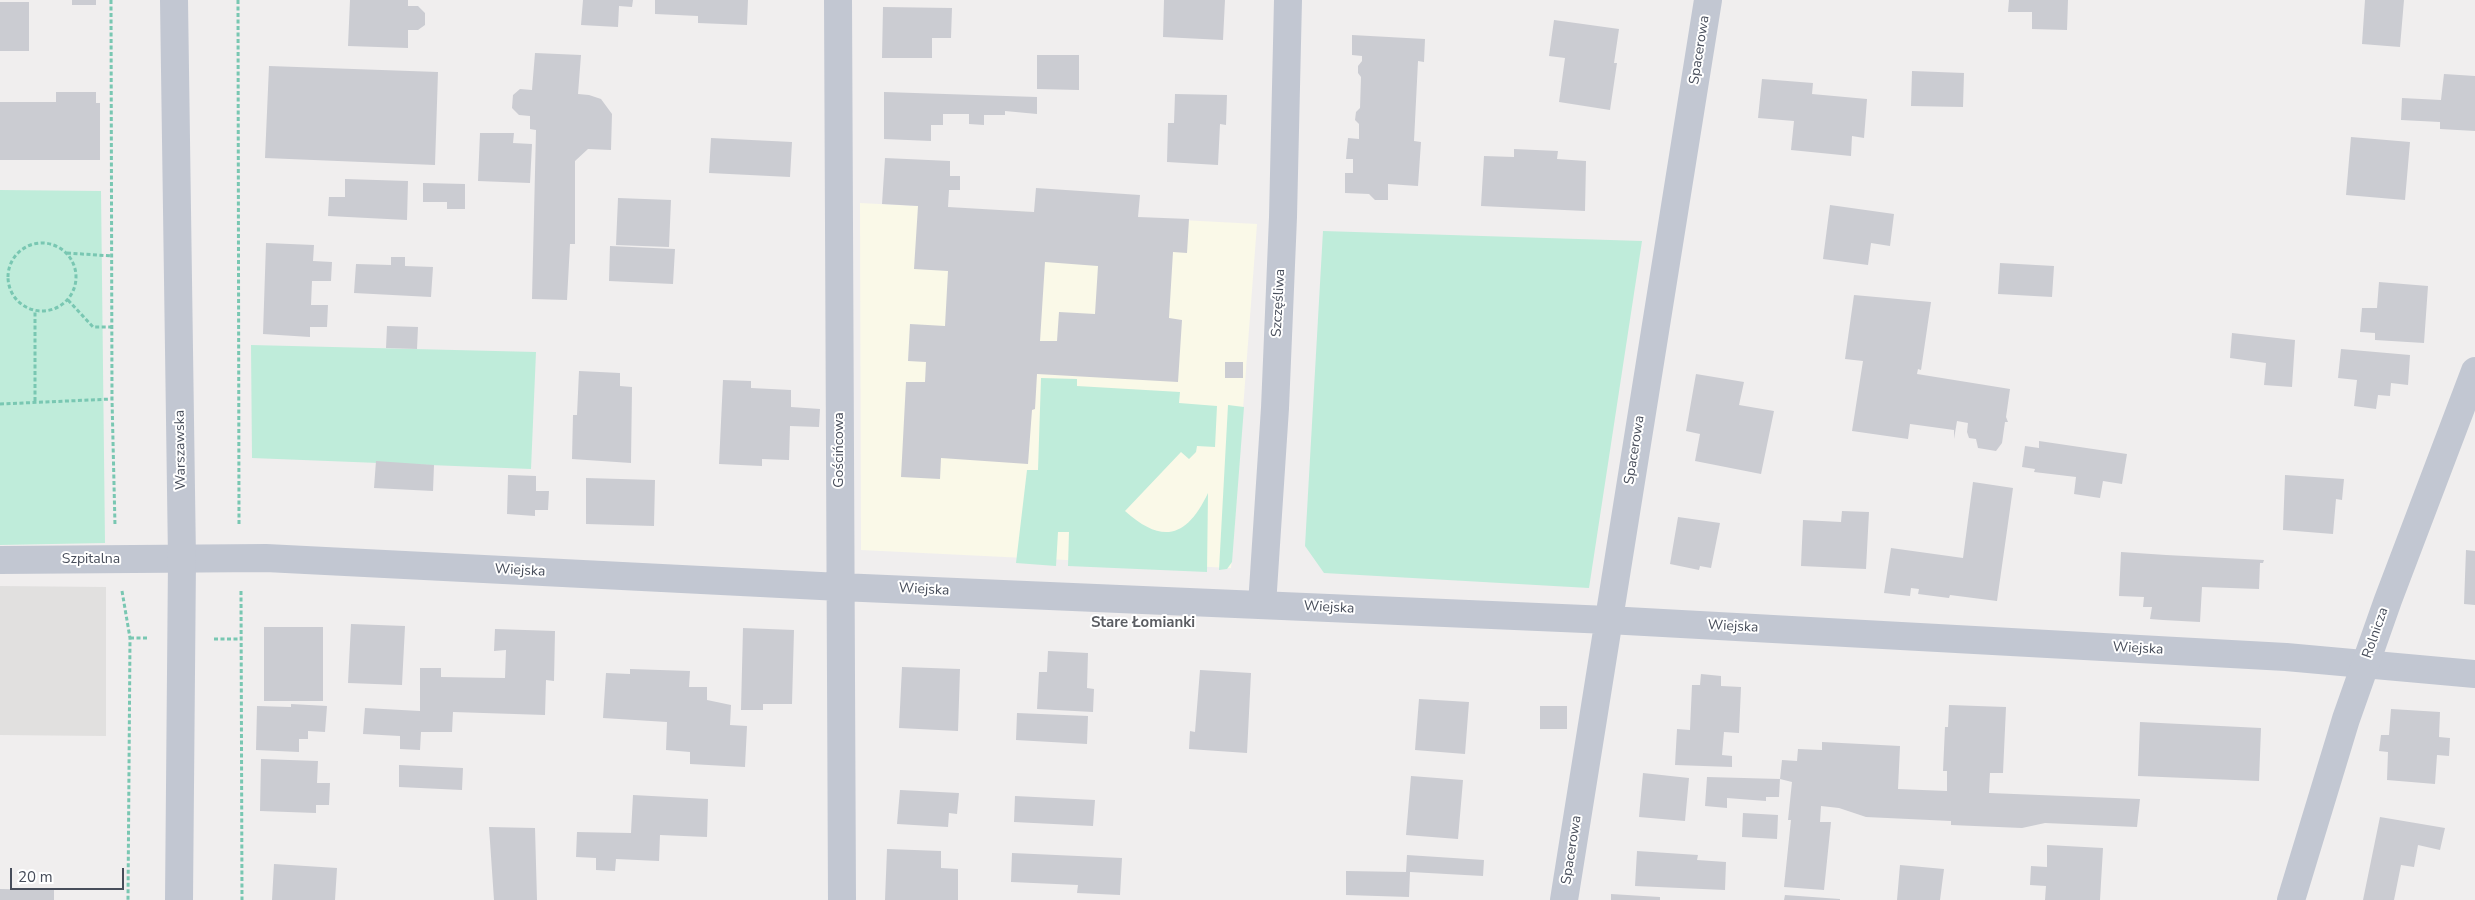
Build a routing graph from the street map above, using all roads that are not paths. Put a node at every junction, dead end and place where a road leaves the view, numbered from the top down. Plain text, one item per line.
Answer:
1 (174, 0) edge
2 (838, 0) edge
3 (1288, 0) edge
4 (1708, 0) edge
5 (2475, 371) edge
6 (182, 559) junction
7 (0, 560) edge
8 (840, 586) junction
9 (1262, 605) junction
10 (1608, 620) junction
11 (2365, 665) junction
12 (2475, 674) edge
13 (179, 900) edge
14 (842, 900) edge
15 (1564, 900) edge
16 (2292, 900) edge

1 - 6 street, Warszawska
2 - 8 street, Gościńcowa
3 - 9 street, Szczęśliwa
4 - 10 street, Spacerowa
5 - 11 street, Rolnicza
6 - 7 street, Szpitalna
6 - 8 street, Wiejska
6 - 13 street, Warszawska
8 - 9 street, Wiejska
8 - 14 street, Gościńcowa
9 - 10 street, Wiejska
10 - 11 street, Wiejska
10 - 15 street, Spacerowa
11 - 12 street, Wiejska
11 - 16 street, Rolnicza

